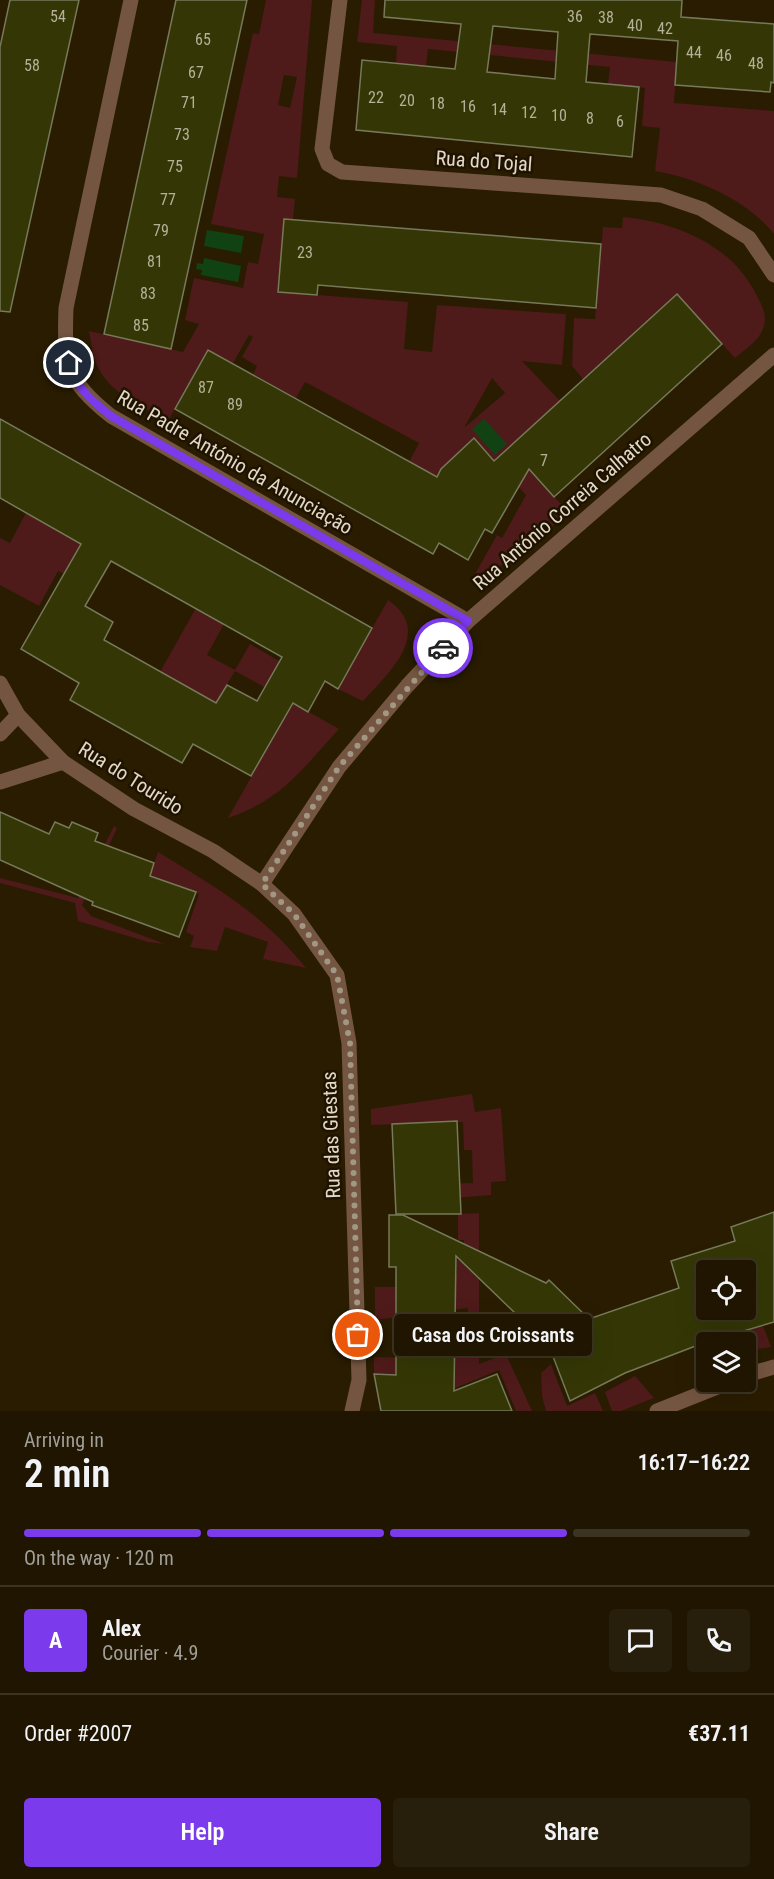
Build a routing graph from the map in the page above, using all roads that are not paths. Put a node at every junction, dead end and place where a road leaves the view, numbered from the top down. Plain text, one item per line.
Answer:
1 (131, 0) edge
2 (340, 0) edge
3 (774, 275) edge
4 (774, 355) edge
5 (468, 621) junction
6 (0, 683) edge
7 (18, 714) junction
8 (0, 734) edge
9 (63, 762) junction
10 (0, 782) edge
11 (262, 884) junction
12 (774, 1367) edge
13 (756, 1372) edge
14 (705, 1392) edge
15 (352, 1411) edge
16 (657, 1411) edge

1 - 5 street, Rua Padre António da Anunciação
2 - 3 street, Rua do Tojal
4 - 5 street, Rua António Correia Calhatro
5 - 11 street, Rua António Correia Calhatro
6 - 7 street, Rua do Tourido
7 - 8 street
7 - 9 street, Rua do Tourido
9 - 10 street
9 - 11 street, Rua do Tourido
11 - 15 street, Rua das Giestas
12 - 13 street
14 - 16 street

